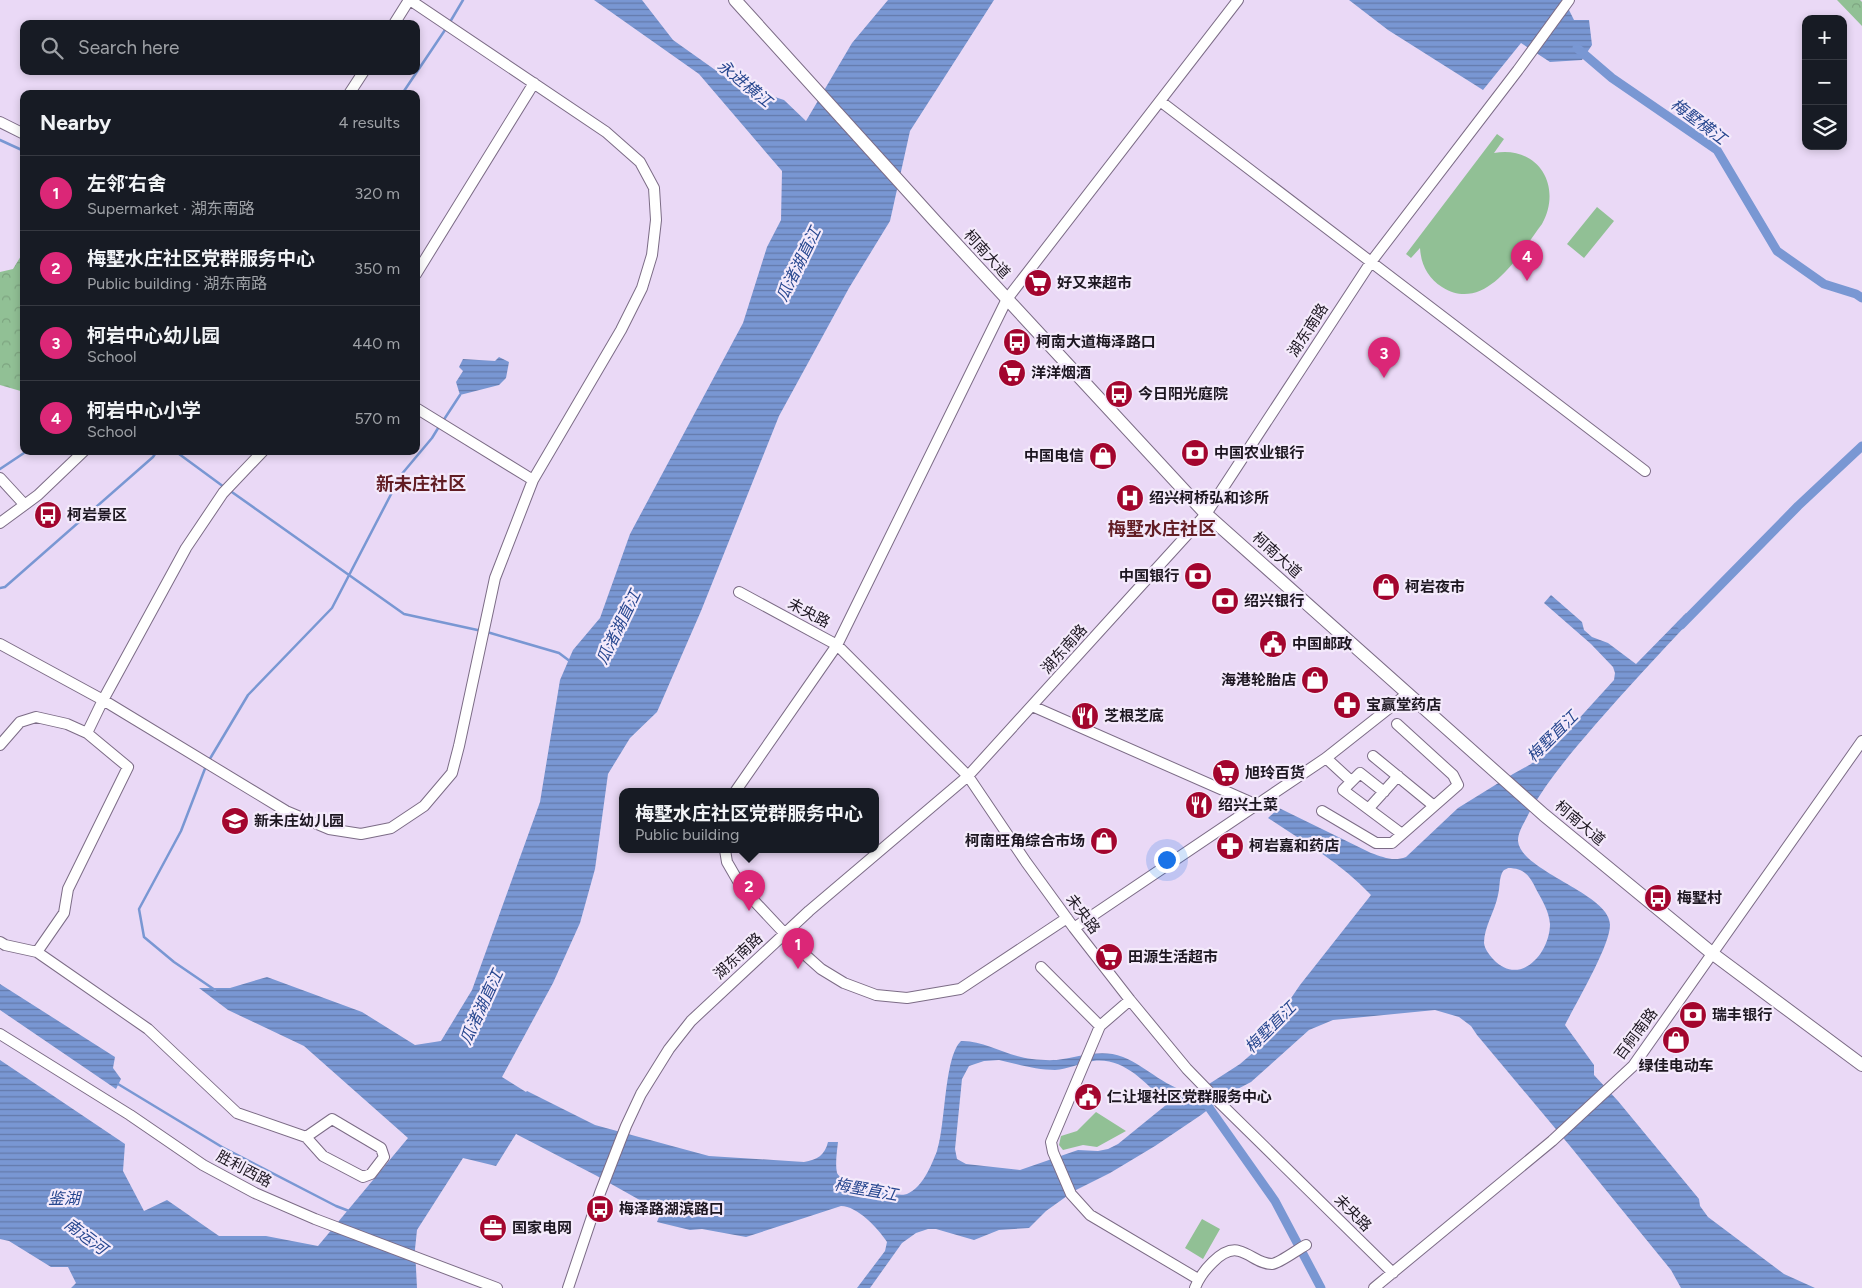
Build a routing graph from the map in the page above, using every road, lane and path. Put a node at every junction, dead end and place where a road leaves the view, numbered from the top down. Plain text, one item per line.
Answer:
1 (410, 0) edge
2 (735, 0) edge
3 (1238, 0) edge
4 (1569, 0) edge
5 (397, 20) edge
6 (361, 75) edge
7 (534, 83) junction
8 (352, 90) edge
9 (1160, 101) junction
10 (0, 122) edge
11 (20, 132) edge
12 (1371, 262) junction
13 (420, 268) edge
14 (1007, 300) junction
15 (420, 410) edge
16 (80, 455) edge
17 (259, 455) edge
18 (1645, 471) dead end
19 (0, 478) edge
20 (533, 480) junction
21 (24, 504) junction
22 (1206, 514) junction
23 (0, 523) edge
24 (739, 592) dead end
25 (0, 644) edge
26 (837, 645) junction
27 (1407, 694) junction
28 (103, 700) junction
29 (1032, 706) junction
30 (1397, 724) dead end
31 (87, 733) junction
32 (1862, 741) edge
33 (0, 745) edge
34 (1373, 756) dead end
35 (1326, 758) junction
36 (968, 776) junction
37 (1398, 776) junction
38 (1351, 781) junction
39 (738, 788) edge
40 (1384, 792) junction
41 (1257, 805) junction
42 (1434, 806) junction
43 (1369, 808) junction
44 (1322, 812) dead end
45 (1402, 834) junction
46 (726, 853) edge
47 (879, 853) edge
48 (879, 853) edge
49 (1067, 918) junction
50 (1074, 928) junction
51 (785, 934) junction
52 (0, 942) edge
53 (37, 952) junction
54 (1713, 954) junction
55 (1041, 967) dead end
56 (1130, 1000) junction
57 (1100, 1026) junction
58 (0, 1034) edge
59 (1862, 1066) edge
60 (306, 1137) junction
61 (1306, 1245) dead end
62 (1393, 1273) junction
63 (1196, 1284) edge
64 (496, 1288) edge
65 (568, 1288) edge
66 (1374, 1288) edge

1 - 5 street
1 - 7 street
2 - 14 main road, 柯南大道
3 - 9 street
4 - 12 street, 湖东南路
6 - 8 street
7 - 13 street
7 - 20 street
9 - 12 street
9 - 14 street
10 - 11 street
12 - 18 street
12 - 22 street, 湖东南路
14 - 22 main road, 柯南大道
14 - 26 street
15 - 20 street
16 - 21 street
17 - 28 street
19 - 21 street
20 - 28 street
21 - 23 street
22 - 27 main road, 柯南大道
22 - 29 street, 湖东南路
24 - 26 street, 未央路
25 - 28 street
26 - 36 street, 未央路
26 - 39 street
27 - 35 street
27 - 54 main road, 柯南大道
28 - 31 street
29 - 36 street, 湖东南路
29 - 41 street
30 - 42 street
31 - 33 street
31 - 53 street
32 - 54 street, 百舸南路
34 - 37 street
35 - 38 street
35 - 41 street
36 - 47 street, 湖东南路
36 - 49 street, 未央路
37 - 40 street
37 - 42 street
38 - 40 street
38 - 43 street
40 - 43 street
41 - 50 street
42 - 45 street
43 - 45 street
44 - 45 street
46 - 51 street
48 - 51 street, 湖东南路
49 - 50 street, 未央路
49 - 51 street
50 - 56 street, 未央路
51 - 65 street, 湖东南路
52 - 53 street
53 - 60 street
54 - 59 main road, 柯南大道
54 - 62 street, 百舸南路
55 - 57 street
56 - 57 street
56 - 62 street, 未央路
57 - 63 street
58 - 64 street, 胜利西路
60 - 60 street
61 - 63 street
62 - 66 street, 百舸南路

